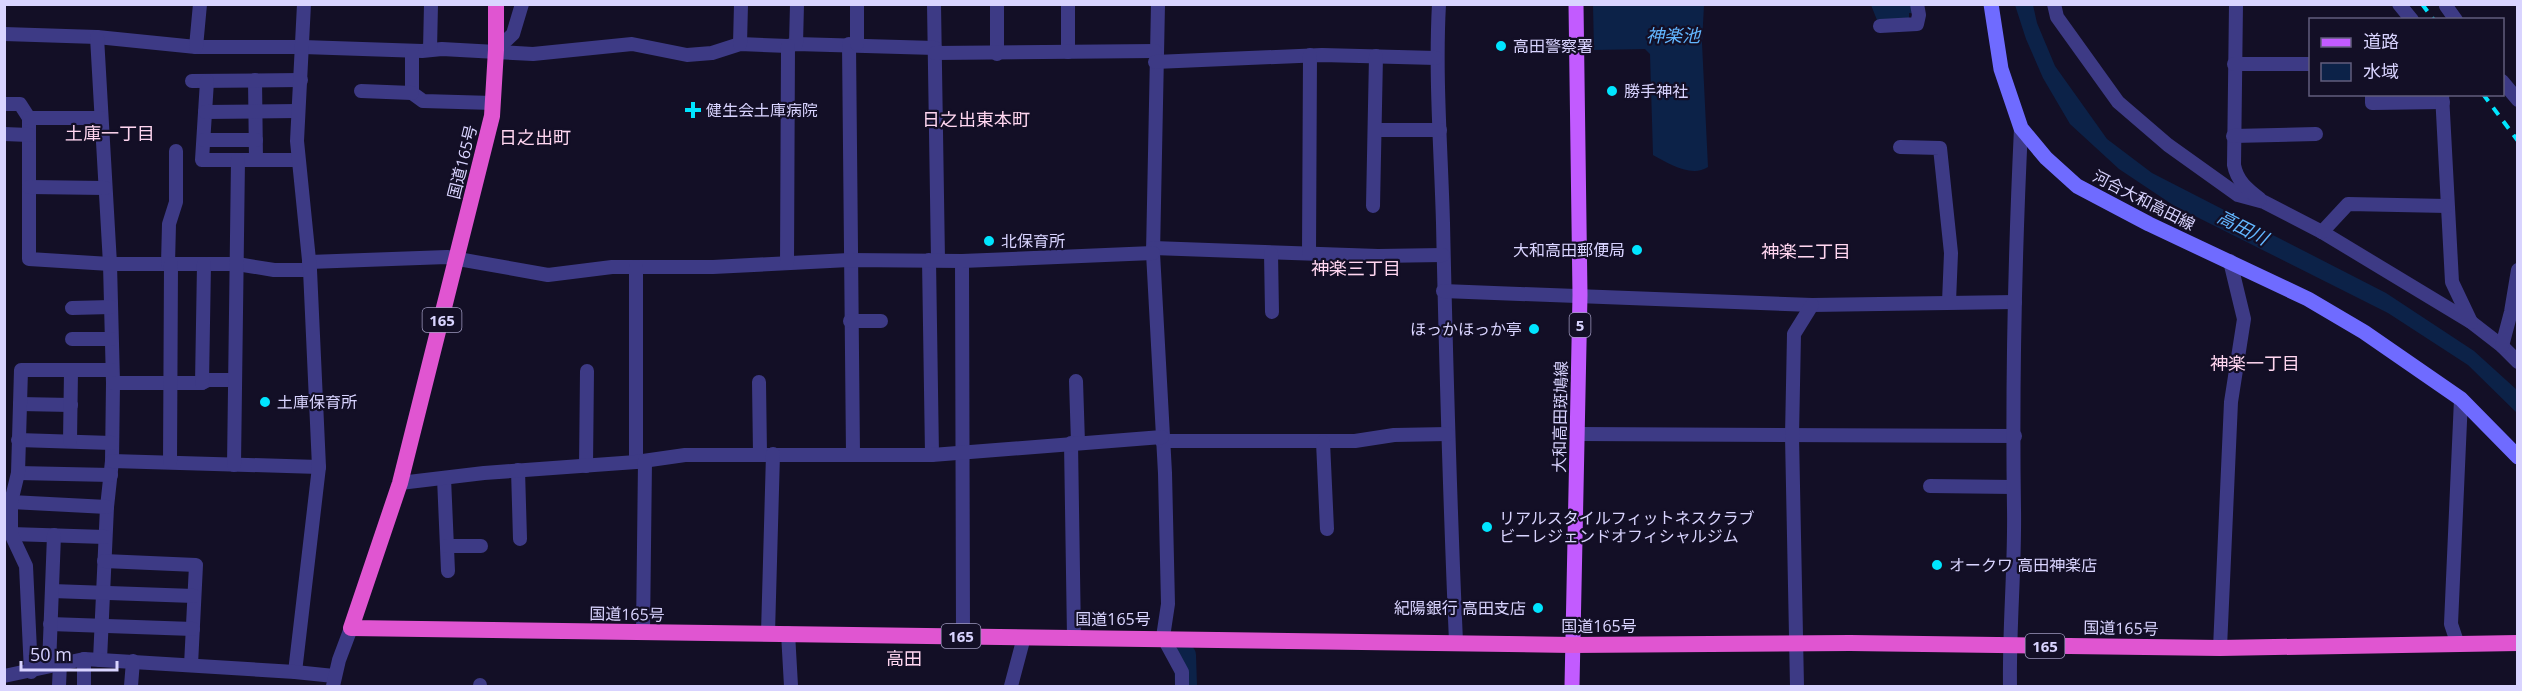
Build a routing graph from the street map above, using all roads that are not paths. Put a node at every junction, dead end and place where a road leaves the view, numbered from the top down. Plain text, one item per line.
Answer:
1 (200, 4) edge
2 (304, 4) edge
3 (431, 4) edge
4 (496, 4) edge
5 (522, 4) edge
6 (741, 4) edge
7 (797, 4) edge
8 (857, 4) edge
9 (934, 4) edge
10 (997, 4) edge
11 (1068, 4) edge
12 (1158, 4) edge
13 (1438, 4) edge
14 (1576, 4) edge
15 (1917, 4) edge
16 (1991, 4) edge
17 (2054, 4) edge
18 (2236, 4) edge
19 (2399, 4) edge
20 (2410, 18) edge
21 (1880, 26) dead end
22 (4, 34) edge
23 (96, 37) junction
24 (740, 44) junction
25 (853, 44) junction
26 (792, 45) junction
27 (303, 46) junction
28 (196, 47) junction
29 (430, 50) junction
30 (496, 50) junction
31 (935, 50) junction
32 (412, 51) junction
33 (1068, 52) junction
34 (997, 54) junction
35 (1310, 55) junction
36 (1155, 56) junction
37 (1376, 56) junction
38 (1436, 58) junction
39 (2234, 64) junction
40 (2309, 64) edge
41 (255, 80) junction
42 (301, 80) junction
43 (192, 81) dead end
44 (207, 81) junction
45 (2504, 84) edge
46 (361, 90) dead end
47 (412, 93) junction
48 (2372, 96) edge
49 (2442, 98) edge
50 (2517, 100) edge
51 (493, 103) junction
52 (4, 104) edge
53 (255, 111) junction
54 (298, 111) junction
55 (206, 112) junction
56 (29, 118) junction
57 (101, 118) junction
58 (2021, 128) junction
59 (1440, 129) junction
60 (1375, 130) junction
61 (4, 134) edge
62 (2316, 134) dead end
63 (29, 135) junction
64 (2233, 136) junction
65 (204, 140) junction
66 (256, 140) junction
67 (1900, 147) dead end
68 (176, 151) dead end
69 (238, 160) junction
70 (256, 160) junction
71 (298, 160) junction
72 (29, 187) junction
73 (105, 188) junction
74 (2264, 202) junction
75 (1373, 206) dead end
76 (2447, 206) junction
77 (2322, 232) junction
78 (1153, 250) junction
79 (1270, 253) junction
80 (1309, 254) junction
81 (1443, 255) junction
82 (457, 259) junction
83 (849, 260) junction
84 (933, 260) junction
85 (962, 261) junction
86 (2230, 261) junction
87 (787, 263) junction
88 (110, 264) junction
89 (170, 264) junction
90 (204, 264) junction
91 (237, 264) junction
92 (309, 266) junction
93 (636, 267) junction
94 (2517, 270) edge
95 (1443, 291) junction
96 (1580, 295) junction
97 (1949, 302) junction
98 (2015, 302) junction
99 (1812, 305) junction
100 (72, 308) dead end
101 (111, 308) junction
102 (1272, 312) dead end
103 (2514, 313) edge
104 (850, 321) junction
105 (881, 321) dead end
106 (2471, 322) junction
107 (72, 339) dead end
108 (111, 339) junction
109 (2502, 346) junction
110 (2517, 362) edge
111 (72, 370) junction
112 (587, 371) dead end
113 (113, 377) junction
114 (235, 380) junction
115 (1076, 381) dead end
116 (170, 382) junction
117 (759, 382) dead end
118 (202, 383) junction
119 (2461, 399) junction
120 (20, 404) junction
121 (71, 405) junction
122 (1448, 434) junction
123 (1579, 434) junction
124 (1791, 436) junction
125 (2015, 436) junction
126 (1162, 439) junction
127 (18, 440) junction
128 (70, 441) junction
129 (1323, 442) junction
130 (112, 443) junction
131 (1074, 443) junction
132 (964, 453) junction
133 (766, 454) junction
134 (853, 455) junction
135 (932, 455) junction
136 (2517, 457) edge
137 (112, 460) junction
138 (640, 461) junction
139 (170, 462) junction
140 (234, 465) junction
141 (586, 466) junction
142 (319, 467) junction
143 (519, 470) junction
144 (18, 473) junction
145 (111, 475) junction
146 (444, 478) junction
147 (400, 483) junction
148 (1930, 486) dead end
149 (2013, 487) junction
150 (11, 502) junction
151 (107, 507) junction
152 (1327, 529) dead end
153 (11, 534) junction
154 (54, 535) junction
155 (105, 537) junction
156 (520, 539) dead end
157 (447, 546) junction
158 (480, 546) dead end
159 (104, 561) junction
160 (448, 571) dead end
161 (52, 591) junction
162 (102, 594) junction
163 (194, 596) junction
164 (50, 624) junction
165 (101, 625) junction
166 (351, 628) junction
167 (193, 630) junction
168 (643, 632) junction
169 (768, 633) junction
170 (788, 633) junction
171 (963, 636) junction
172 (1024, 637) junction
173 (1074, 637) junction
174 (1163, 638) junction
175 (1456, 642) junction
176 (2517, 643) edge
177 (1796, 644) junction
178 (1572, 645) junction
179 (2009, 645) junction
180 (2458, 645) junction
181 (2220, 648) junction
182 (84, 659) junction
183 (100, 660) junction
184 (133, 661) junction
185 (54, 664) junction
186 (191, 665) junction
187 (31, 672) junction
188 (295, 672) junction
189 (4, 676) edge
190 (333, 682) edge
191 (60, 687) edge
192 (84, 687) edge
193 (131, 687) edge
194 (791, 687) edge
195 (1011, 687) edge
196 (1182, 687) edge
197 (1572, 687) edge
198 (1797, 687) edge
199 (2010, 687) edge

1 - 28 street
2 - 27 street
3 - 29 street
4 - 30 highway, 国道165号 / 165
5 - 30 street
6 - 24 street
7 - 26 street
8 - 25 street
9 - 31 street
10 - 34 street
11 - 33 street
12 - 36 street
13 - 38 street
14 - 96 main road, 大和高田斑鳩線 / 5
15 - 21 street
16 - 58 main road, 河合大和高田線
17 - 74 street
18 - 39 street
19 - 20 street
22 - 23 street
23 - 28 street
23 - 57 street
24 - 26 street
24 - 30 street
25 - 26 street
25 - 31 street
25 - 83 street
26 - 87 street
27 - 28 street
27 - 32 street
27 - 42 street
29 - 30 street
29 - 32 street
30 - 51 highway, 国道165号 / 165
31 - 34 street
31 - 84 street
32 - 47 street
33 - 34 street
33 - 36 street
35 - 36 street
35 - 37 street
35 - 80 street
36 - 78 street
37 - 38 street
37 - 60 street
38 - 59 street
39 - 40 street
39 - 64 street
41 - 42 street
41 - 44 street
41 - 53 street
42 - 54 street
43 - 44 street
44 - 55 street
45 - 50 street
46 - 47 street
47 - 51 street
48 - 49 street
49 - 76 street
51 - 82 highway, 国道165号 / 165
52 - 56 street
53 - 54 street
53 - 55 street
53 - 66 street
54 - 71 street
55 - 65 street
56 - 57 street
56 - 63 street
57 - 73 street
58 - 86 main road, 河合大和高田線
58 - 98 street
59 - 60 street
59 - 81 street
60 - 75 street
61 - 63 street
62 - 64 street
63 - 72 street
64 - 74 street
65 - 66 street
65 - 69 street
66 - 70 street
67 - 97 street
68 - 89 street
69 - 70 street
69 - 91 street
70 - 71 street
71 - 92 street
72 - 73 street
72 - 88 street
73 - 88 street
74 - 77 street
76 - 77 street
76 - 106 street
77 - 106 street
78 - 79 street
78 - 85 street
78 - 126 street
79 - 80 street
79 - 102 street
80 - 81 street
81 - 95 street
82 - 92 street
82 - 93 street
82 - 147 highway, 国道165号 / 165
83 - 84 street
83 - 87 street
83 - 104 street
84 - 85 street
84 - 135 street
85 - 132 street
86 - 119 main road, 河合大和高田線
86 - 181 street
87 - 93 street
88 - 89 street
88 - 101 street
89 - 90 street
89 - 116 street
90 - 91 street
90 - 118 street
91 - 92 street
91 - 114 street
92 - 142 street
93 - 138 street
94 - 103 street
95 - 96 street
95 - 122 street
96 - 99 street
96 - 123 main road, 大和高田斑鳩線 / 5
97 - 98 street
97 - 99 street
98 - 125 street
99 - 124 street
100 - 101 street
101 - 108 street
103 - 109 street
104 - 105 street
104 - 134 street
106 - 109 street
107 - 108 street
108 - 113 street
109 - 110 street
111 - 113 street
111 - 120 street
111 - 121 street
112 - 141 street
113 - 116 street
113 - 130 street
114 - 118 street
114 - 140 street
115 - 131 street
116 - 118 street
116 - 139 street
117 - 133 street
119 - 136 main road, 河合大和高田線
119 - 180 street
120 - 121 street
120 - 127 street
121 - 128 street
122 - 129 street
122 - 175 street
123 - 124 street
123 - 178 main road, 大和高田斑鳩線 / 5
124 - 125 street
124 - 177 street
125 - 149 street
126 - 129 street
126 - 131 street
126 - 174 street
127 - 128 street
127 - 144 street
128 - 130 street
129 - 152 street
130 - 137 street
131 - 132 street
131 - 173 street
132 - 135 street
132 - 171 street
133 - 134 street
133 - 138 street
133 - 169 street
134 - 135 street
137 - 139 street
137 - 145 street
138 - 141 street
138 - 168 street
139 - 140 street
140 - 142 street
141 - 143 street
142 - 188 street
143 - 146 street
143 - 156 street
144 - 145 street
144 - 150 street
145 - 151 street
146 - 147 street
146 - 157 street
147 - 166 highway, 国道165号 / 165
148 - 149 street
149 - 179 street
150 - 151 street
150 - 153 street
151 - 155 street
153 - 154 street
153 - 187 street
154 - 155 street
154 - 161 street
155 - 159 street
157 - 158 street
157 - 160 street
159 - 162 street
159 - 163 street
161 - 162 street
161 - 164 street
162 - 163 street
162 - 165 street
163 - 167 street
164 - 165 street
164 - 185 street
165 - 167 street
165 - 183 street
166 - 168 highway, 国道165号 / 165
166 - 190 street
167 - 186 street
168 - 169 highway, 国道165号 / 165
169 - 170 highway, 国道165号 / 165
170 - 171 highway, 国道165号 / 165
170 - 194 street
171 - 172 highway, 国道165号 / 165
172 - 173 highway, 国道165号 / 165
172 - 195 street
173 - 174 highway, 国道165号 / 165
174 - 175 highway, 国道165号 / 165
174 - 196 street
175 - 178 highway, 国道165号 / 165
176 - 180 highway, 国道165号 / 165
177 - 178 highway, 国道165号 / 165
177 - 179 highway, 国道165号 / 165
177 - 198 street
178 - 197 main road, 大和高田斑鳩線 / 5
179 - 181 highway, 国道165号 / 165
179 - 199 street
180 - 181 highway, 国道165号 / 165
182 - 183 street
182 - 185 street
182 - 192 street
183 - 184 street
184 - 186 street
184 - 193 street
185 - 187 street
185 - 191 street
186 - 188 street
187 - 189 street
188 - 190 street

